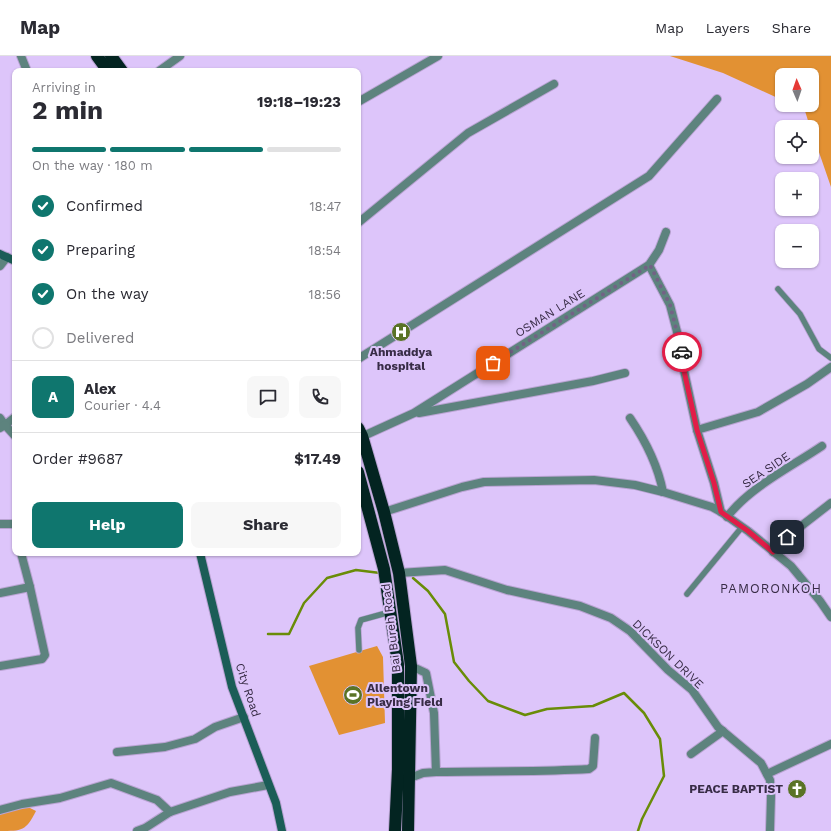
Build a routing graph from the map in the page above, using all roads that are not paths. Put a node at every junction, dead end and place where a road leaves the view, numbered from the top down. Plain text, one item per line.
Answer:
1 (21, 56) edge
2 (97, 56) edge
3 (111, 56) edge
4 (180, 56) edge
5 (438, 56) edge
6 (26, 68) edge
7 (106, 68) edge
8 (120, 68) edge
9 (163, 68) edge
10 (554, 84) dead end
11 (717, 99) dead end
12 (361, 100) edge
13 (361, 221) edge
14 (666, 232) dead end
15 (7, 257) edge
16 (650, 265) junction
17 (0, 266) edge
18 (778, 289) dead end
19 (361, 357) edge
20 (831, 358) edge
21 (831, 368) edge
22 (625, 373) dead end
23 (414, 414) junction
24 (630, 418) dead end
25 (12, 419) edge
26 (2, 424) edge
27 (697, 430) junction
28 (12, 433) edge
29 (361, 433) edge
30 (361, 440) edge
31 (822, 446) dead end
32 (361, 483) edge
33 (663, 492) junction
34 (831, 503) edge
35 (384, 512) junction
36 (724, 515) junction
37 (0, 524) edge
38 (12, 525) edge
39 (742, 528) junction
40 (773, 552) junction
41 (22, 556) edge
42 (201, 556) edge
43 (399, 573) junction
44 (30, 587) junction
45 (0, 593) edge
46 (687, 594) dead end
47 (390, 612) junction
48 (831, 617) edge
49 (359, 650) dead end
50 (0, 666) edge
51 (411, 666) junction
52 (244, 717) junction
53 (723, 731) junction
54 (595, 738) dead end
55 (831, 744) edge
56 (117, 752) dead end
57 (691, 754) dead end
58 (436, 772) junction
59 (767, 774) junction
60 (410, 778) junction
61 (268, 785) junction
62 (0, 810) edge
63 (170, 812) junction
64 (137, 831) edge
65 (282, 831) edge
66 (395, 831) edge
67 (408, 831) edge
68 (770, 831) edge

1 - 6 street
2 - 7 highway
3 - 8 highway
4 - 9 street
5 - 12 street
10 - 13 street
11 - 19 street
14 - 16 street, OSMAN LANE
15 - 17 street
16 - 23 street, OSMAN LANE
16 - 27 street
18 - 20 lane
21 - 27 street
22 - 23 street
23 - 29 street, OSMAN LANE
24 - 33 street
25 - 26 street
26 - 28 street
27 - 36 street
30 - 35 highway, Bai Bureh Road
31 - 36 street, SEA SIDE
32 - 47 highway, Bai Bureh Road
33 - 35 street
33 - 36 street
34 - 40 street
35 - 43 highway, Bai Bureh Road
36 - 39 street
37 - 38 street
39 - 40 street
39 - 46 lane
40 - 48 street
41 - 44 street
42 - 52 main road, City Road
43 - 51 highway, Bai Bureh Road
43 - 53 street, DICKSON DRIVE
44 - 45 street
44 - 50 street
47 - 49 lane
47 - 66 highway, Bai Bureh Road
51 - 58 street
51 - 60 highway, Bai Bureh Road
52 - 56 street
52 - 61 main road, City Road
53 - 57 street
53 - 59 street, DICKSON DRIVE
54 - 58 street
55 - 59 street
58 - 60 street
59 - 68 street, DICKSON DRIVE
60 - 67 highway, Bai Bureh Road
61 - 63 street
61 - 65 main road, City Road
62 - 63 street
63 - 64 street

